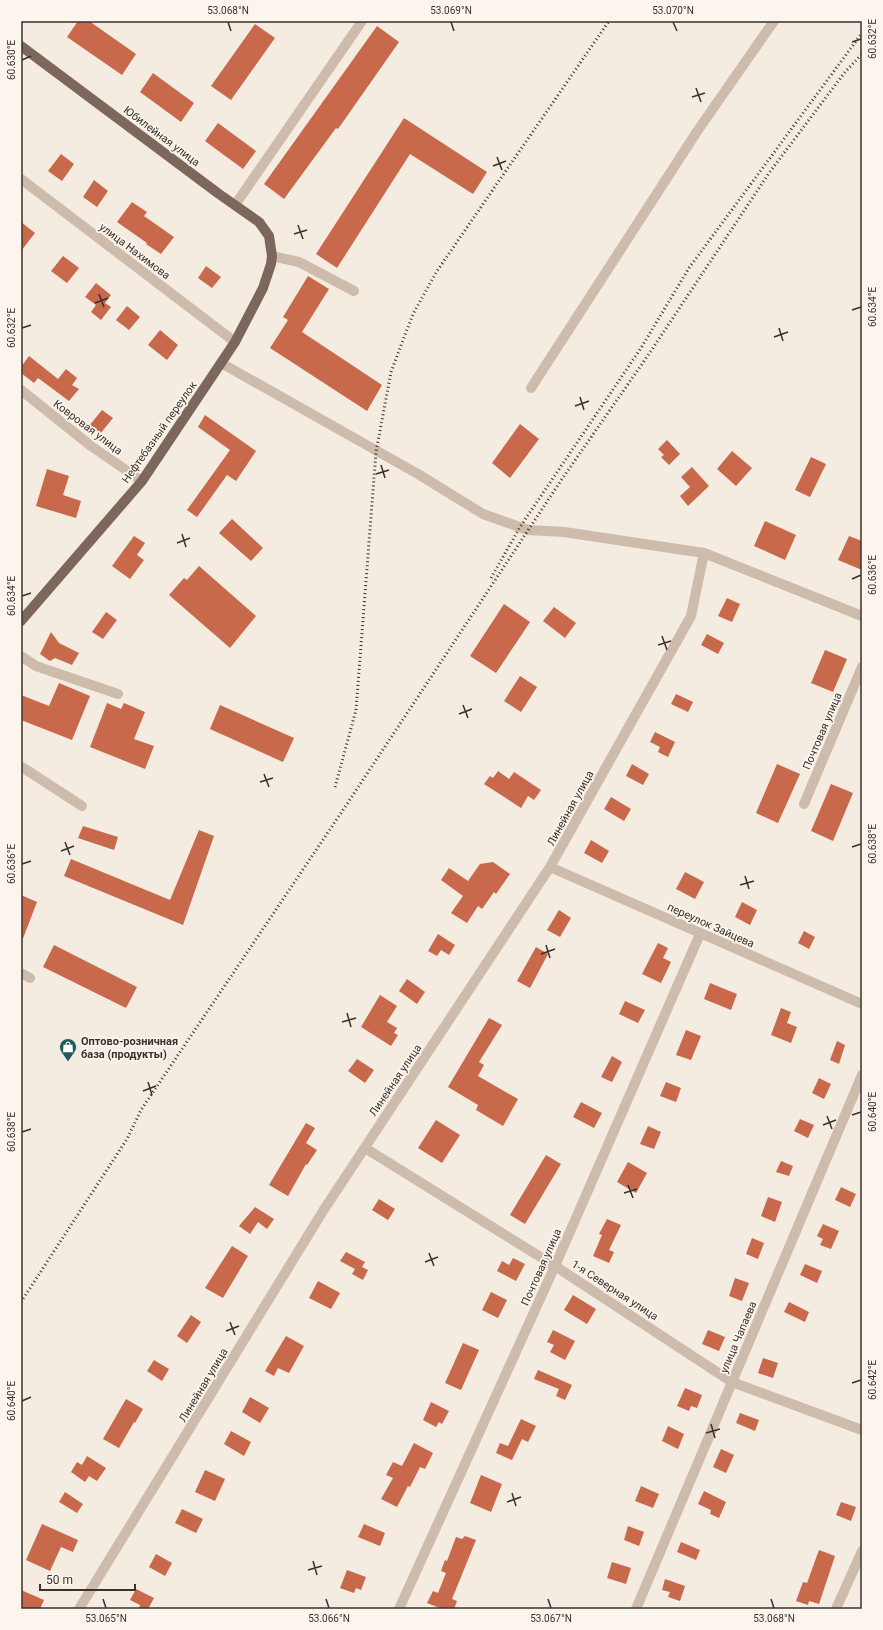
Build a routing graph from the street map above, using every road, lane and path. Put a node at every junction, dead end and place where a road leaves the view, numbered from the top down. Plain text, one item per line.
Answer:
1 (362, 21) edge
2 (774, 21) edge
3 (21, 46) edge
4 (21, 179) edge
5 (235, 205) junction
6 (272, 256) junction
7 (354, 291) dead end
8 (235, 342) junction
9 (221, 363) junction
10 (531, 388) dead end
11 (21, 390) edge
12 (142, 481) junction
13 (704, 553) junction
14 (862, 616) edge
15 (21, 622) edge
16 (21, 656) edge
17 (862, 667) edge
18 (118, 694) dead end
19 (21, 768) edge
20 (804, 804) dead end
21 (82, 806) dead end
22 (550, 867) junction
23 (700, 934) junction
24 (862, 1004) edge
25 (862, 1075) edge
26 (364, 1148) junction
27 (555, 1266) junction
28 (732, 1382) junction
29 (862, 1430) edge
30 (862, 1551) edge
31 (79, 1609) edge
32 (399, 1609) edge
33 (636, 1609) edge
34 (836, 1609) edge

1 - 5 street
2 - 10 street
3 - 5 main road, Юбилейная улица
4 - 8 street, улица Нахимова
5 - 6 main road, Юбилейная улица
6 - 7 street
6 - 8 main road, Нефтебазный переулок
8 - 9 main road, Нефтебазный переулок
9 - 12 main road, Нефтебазный переулок
9 - 13 street
11 - 12 street, Ковровая улица
12 - 15 main road, Нефтебазный переулок
13 - 14 street
13 - 22 street, Линейная улица
16 - 18 street
17 - 20 street, Почтовая улица
19 - 21 street
22 - 23 street, переулок Зайцева
22 - 26 street, Линейная улица
23 - 24 street, переулок Зайцева
23 - 27 street, Почтовая улица
25 - 28 street, улица Чапаева
26 - 27 street, 1-я Северная улица
26 - 31 street, Линейная улица
27 - 28 street, 1-я Северная улица
27 - 32 street, Почтовая улица
28 - 29 street, 1-я Северная улица
28 - 33 street, улица Чапаева
30 - 34 street

